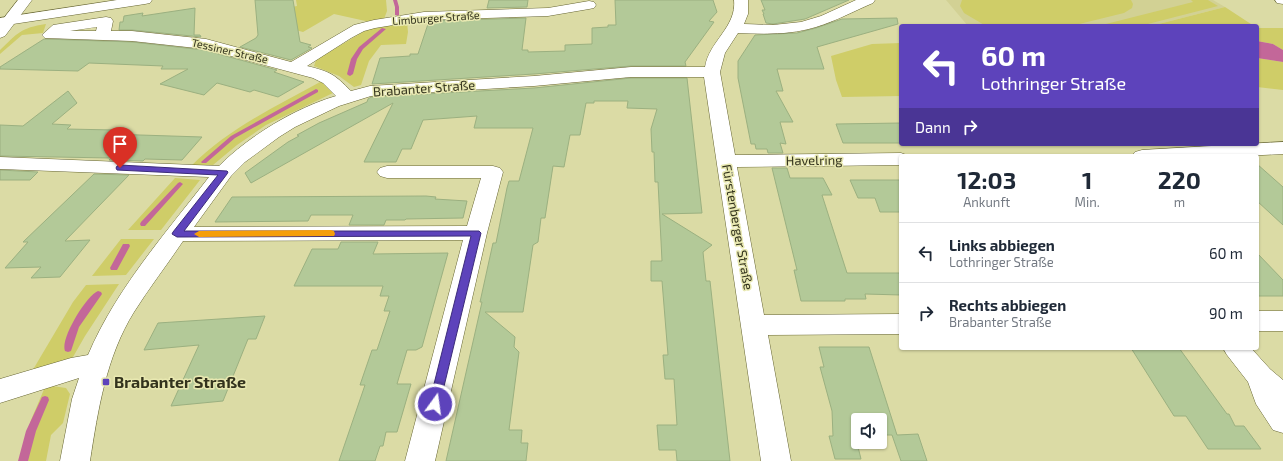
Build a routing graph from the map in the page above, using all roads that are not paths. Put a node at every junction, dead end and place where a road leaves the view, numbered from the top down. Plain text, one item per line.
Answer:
1 (25, 0) edge
2 (740, 0) edge
3 (868, 0) edge
4 (49, 1) edge
5 (138, 1) edge
6 (589, 5) dead end
7 (5, 22) edge
8 (734, 28) junction
9 (0, 33) edge
10 (103, 35) dead end
11 (294, 67) junction
12 (712, 72) junction
13 (347, 97) junction
14 (1283, 148) edge
15 (1185, 154) edge
16 (899, 159) edge
17 (726, 161) junction
18 (0, 163) edge
19 (224, 172) junction
20 (387, 172) dead end
21 (476, 233) junction
22 (177, 234) junction
23 (1259, 321) edge
24 (1283, 321) edge
25 (899, 324) edge
26 (754, 326) junction
27 (1238, 350) edge
28 (97, 364) junction
29 (1260, 378) junction
30 (0, 391) edge
31 (1283, 396) edge
32 (1283, 421) edge
33 (75, 461) edge
34 (420, 461) edge
35 (776, 461) edge

1 - 7 street
2 - 8 street, Fürstenberger Straße
3 - 8 street
4 - 5 street
5 - 7 street
6 - 11 street, Limburger Straße
7 - 9 street
8 - 12 street, Fürstenberger Straße
10 - 11 street, Tessiner Straße
11 - 13 street, Tessiner Straße
12 - 13 street, Brabanter Straße
12 - 17 street, Fürstenberger Straße
13 - 19 street, Brabanter Straße
14 - 15 street
16 - 17 street, Havelring
17 - 26 street, Fürstenberger Straße
18 - 19 street
19 - 22 street, Brabanter Straße
20 - 21 street
21 - 22 street
21 - 34 street
22 - 28 street, Brabanter Straße
23 - 24 street
25 - 26 street
26 - 35 street, Fürstenberger Straße
27 - 29 street
28 - 30 street
28 - 33 street, Brabanter Straße
29 - 31 street
29 - 32 street

